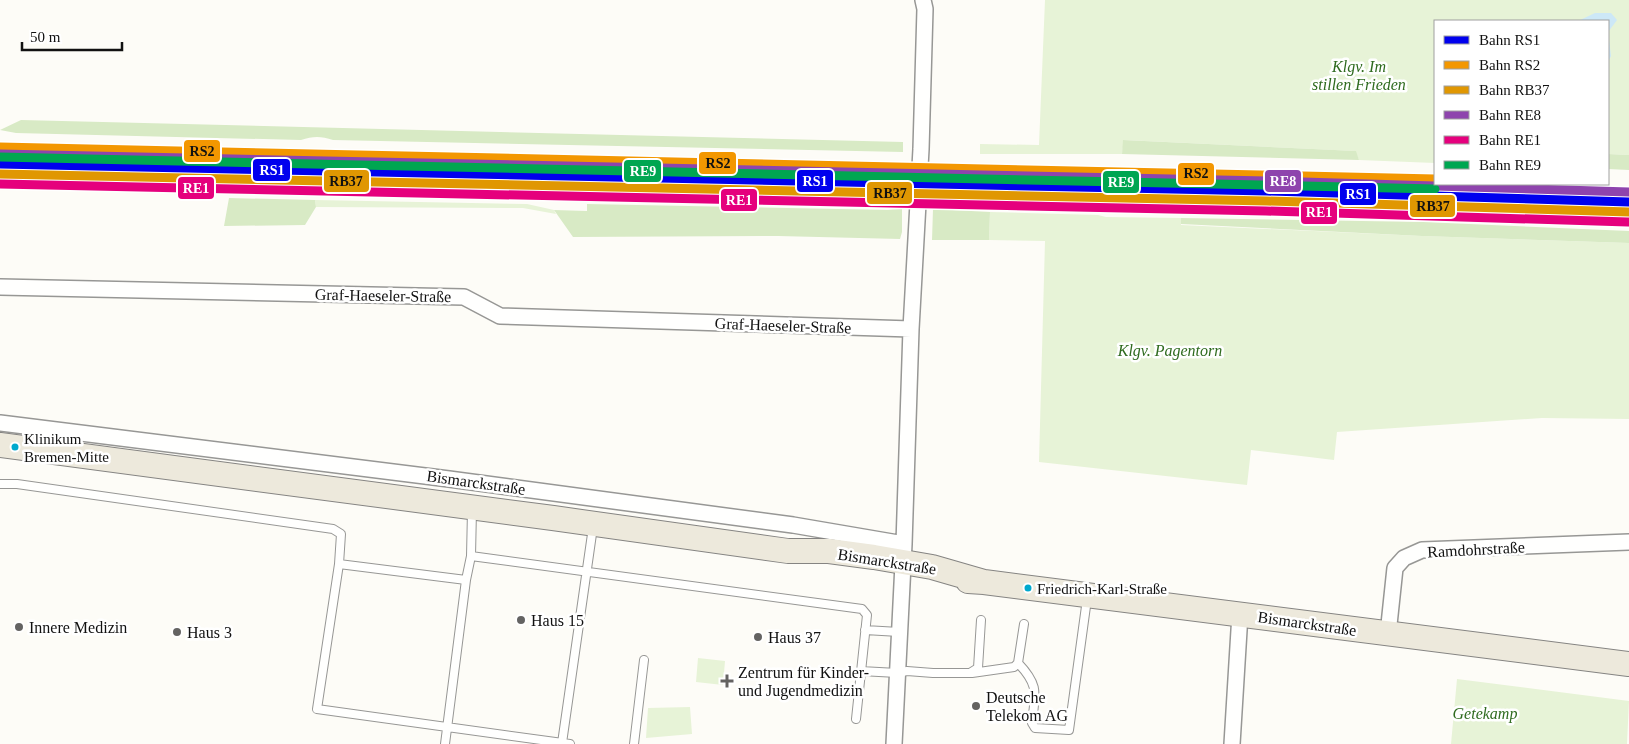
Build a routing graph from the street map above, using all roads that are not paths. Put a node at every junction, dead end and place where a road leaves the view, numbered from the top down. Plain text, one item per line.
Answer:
1 (923, 0) edge
2 (0, 287) edge
3 (911, 329) junction
4 (0, 422) edge
5 (56, 430) junction
6 (0, 446) edge
7 (25, 448) junction
8 (0, 484) edge
9 (472, 508) junction
10 (594, 524) junction
11 (1629, 542) edge
12 (471, 556) junction
13 (901, 556) junction
14 (338, 564) junction
15 (587, 572) junction
16 (466, 580) junction
17 (1088, 595) junction
18 (1240, 614) junction
19 (981, 620) dead end
20 (1024, 624) dead end
21 (866, 630) junction
22 (899, 632) junction
23 (1388, 634) junction
24 (644, 660) dead end
25 (1018, 663) junction
26 (1629, 664) edge
27 (861, 671) junction
28 (897, 673) junction
29 (970, 673) junction
30 (856, 718) dead end
31 (447, 727) junction
32 (566, 743) edge
33 (445, 744) edge
34 (634, 744) edge
35 (894, 744) edge
36 (1232, 744) edge

1 - 3 street
2 - 3 street, Graf-Haeseler-Straße
3 - 13 street
4 - 5 street, Bismarckstraße
5 - 7 street
5 - 13 street, Bismarckstraße
6 - 7 main road, Bismarckstraße
7 - 9 main road, Bismarckstraße
8 - 14 lane
9 - 10 main road, Bismarckstraße
9 - 12 lane
10 - 13 main road, Bismarckstraße
10 - 15 lane
11 - 23 street, Ramdohrstraße
12 - 15 lane
12 - 16 lane
13 - 17 main road, Bismarckstraße
13 - 22 street
14 - 16 lane
14 - 31 lane
15 - 21 lane
15 - 32 lane
16 - 31 lane
17 - 18 main road, Bismarckstraße
17 - 25 lane
18 - 23 main road, Bismarckstraße
18 - 36 street
19 - 29 lane
20 - 25 lane
21 - 22 lane
21 - 27 lane
22 - 28 street
23 - 26 main road, Bismarckstraße
24 - 34 lane
25 - 29 lane
27 - 28 lane
27 - 30 lane
28 - 29 lane
28 - 35 street
31 - 32 lane
31 - 33 lane

